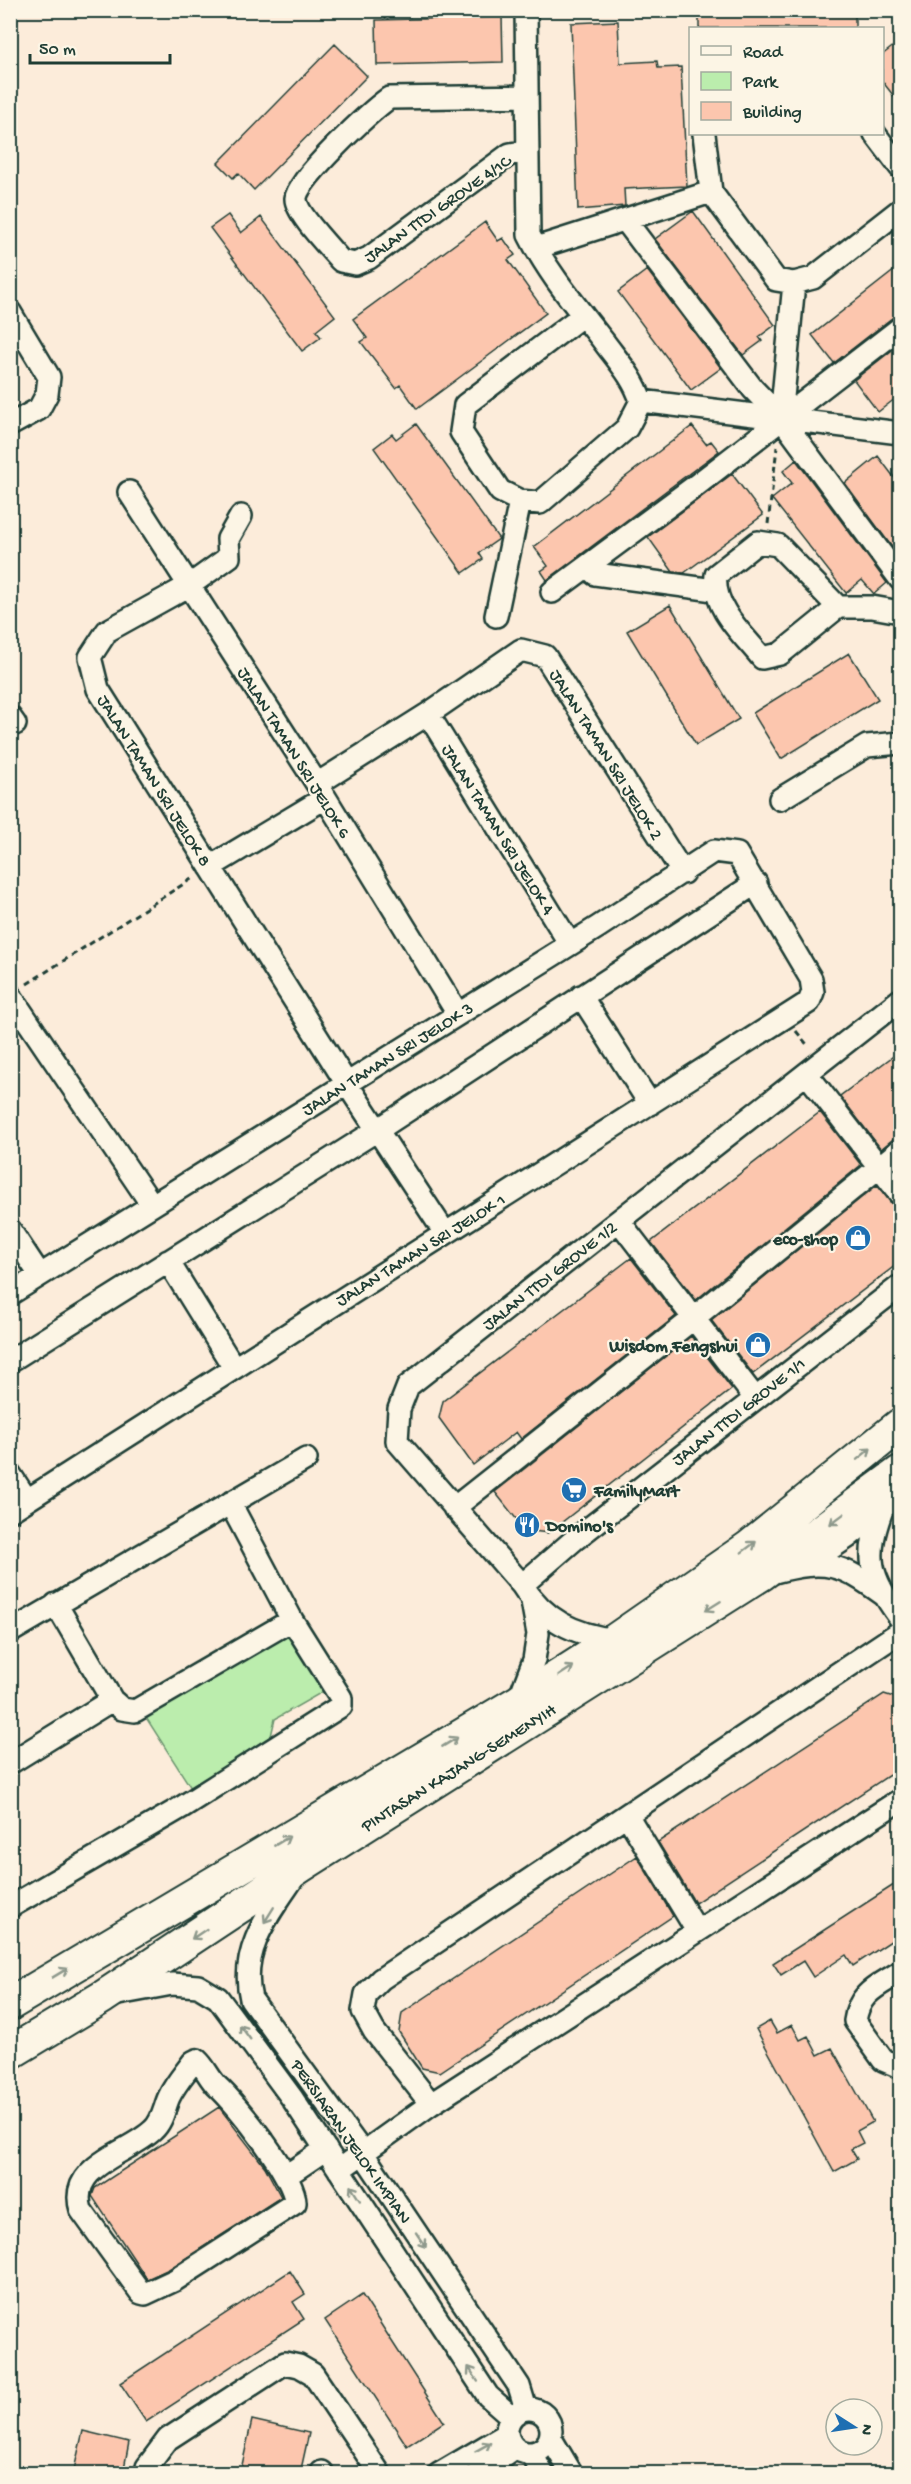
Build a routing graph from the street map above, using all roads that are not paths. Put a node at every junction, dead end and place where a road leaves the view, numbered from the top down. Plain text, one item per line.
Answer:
1 (525, 10) edge
2 (527, 96) junction
3 (704, 135) edge
4 (876, 135) edge
5 (528, 151) junction
6 (900, 167) edge
7 (711, 192) junction
8 (900, 210) edge
9 (625, 220) junction
10 (536, 248) junction
11 (795, 283) junction
12 (10, 312) edge
13 (583, 315) junction
14 (900, 328) edge
15 (641, 401) junction
16 (781, 418) junction
17 (10, 425) edge
18 (900, 433) edge
19 (129, 492) dead end
20 (520, 501) junction
21 (241, 516) dead end
22 (595, 574) dead end
23 (900, 579) edge
24 (190, 585) junction
25 (552, 592) dead end
26 (716, 596) junction
27 (838, 607) junction
28 (900, 612) edge
29 (496, 616) dead end
30 (428, 714) junction
31 (900, 743) edge
32 (321, 791) junction
33 (780, 799) dead end
34 (210, 867) junction
35 (683, 873) junction
36 (756, 883) junction
37 (570, 944) junction
38 (811, 979) joint
39 (16, 991) edge
40 (581, 996) junction
41 (900, 1000) edge
42 (458, 1014) junction
43 (814, 1068) junction
44 (347, 1083) junction
45 (650, 1104) junction
46 (379, 1129) junction
47 (900, 1150) edge
48 (879, 1166) junction
49 (900, 1194) edge
50 (152, 1206) junction
51 (619, 1221) junction
52 (10, 1230) edge
53 (445, 1233) junction
54 (168, 1261) junction
55 (40, 1275) junction
56 (900, 1286) edge
57 (10, 1294) edge
58 (694, 1318) junction
59 (10, 1361) edge
60 (234, 1368) junction
61 (755, 1398) junction
62 (900, 1425) edge
63 (306, 1459) dead end
64 (900, 1472) edge
65 (10, 1474) edge
66 (900, 1494) edge
67 (230, 1503) junction
68 (19, 1505) edge
69 (454, 1508) junction
70 (883, 1508) junction
71 (809, 1563) junction
72 (762, 1574) junction
73 (527, 1593) junction
74 (884, 1595) junction
75 (56, 1604) junction
76 (900, 1618) edge
77 (292, 1620) junction
78 (10, 1632) edge
79 (900, 1632) edge
80 (615, 1640) junction
81 (112, 1700) junction
82 (518, 1702) junction
83 (10, 1763) edge
84 (900, 1800) edge
85 (627, 1815) junction
86 (301, 1866) junction
87 (10, 1907) edge
88 (697, 1931) junction
89 (900, 1972) edge
90 (103, 1997) junction
91 (10, 2004) edge
92 (10, 2053) edge
93 (900, 2067) edge
94 (431, 2104) junction
95 (326, 2149) junction
96 (362, 2152) junction
97 (339, 2170) junction
98 (286, 2176) junction
99 (518, 2432) junction
100 (550, 2437) junction
101 (146, 2474) edge
102 (380, 2474) edge
103 (439, 2474) edge
104 (479, 2474) edge
105 (543, 2474) edge
106 (572, 2474) edge

1 - 2 street
2 - 5 street
2 - 5 street, JALAN TTDI GROVE 4/1C
3 - 7 street
4 - 6 street
5 - 10 street
7 - 9 street
7 - 11 street
8 - 11 street
9 - 10 street
9 - 16 street
10 - 13 street
11 - 16 street
12 - 17 street
13 - 15 street
13 - 20 street
14 - 16 street
15 - 16 street
15 - 20 street
16 - 18 street
16 - 23 street
16 - 25 street
19 - 24 street, JALAN TAMAN SRI JELOK 6
20 - 29 street
21 - 24 street, JALAN TAMAN SRI JELOK 8
22 - 26 street
24 - 32 street, JALAN TAMAN SRI JELOK 6
24 - 34 street, JALAN TAMAN SRI JELOK 8
26 - 27 street
26 - 27 street
27 - 28 street
30 - 32 street
30 - 35 street, JALAN TAMAN SRI JELOK 2
30 - 37 street, JALAN TAMAN SRI JELOK 4
31 - 33 street
32 - 34 street
32 - 42 street, JALAN TAMAN SRI JELOK 6
34 - 44 street, JALAN TAMAN SRI JELOK 8
35 - 36 street, JALAN TAMAN SRI JELOK 3
35 - 37 street, JALAN TAMAN SRI JELOK 3
36 - 38 street, JALAN TAMAN SRI JELOK 3
36 - 40 street
37 - 42 street, JALAN TAMAN SRI JELOK 3
38 - 45 street, JALAN TAMAN SRI JELOK 1
39 - 50 street
40 - 45 street
40 - 46 street
41 - 43 street, JALAN TTDI GROVE 1/2
42 - 44 street, JALAN TAMAN SRI JELOK 3
43 - 48 street
43 - 51 street, JALAN TTDI GROVE 1/2
44 - 46 street, JALAN TAMAN SRI JELOK 8
44 - 50 street, JALAN TAMAN SRI JELOK 3
45 - 53 street, JALAN TAMAN SRI JELOK 1
46 - 53 street, JALAN TAMAN SRI JELOK 8
46 - 54 street
47 - 48 street
48 - 49 street
48 - 58 street
50 - 55 street, JALAN TAMAN SRI JELOK 3
51 - 58 street
51 - 69 street, JALAN TTDI GROVE 1/2
52 - 55 street
53 - 60 street, JALAN TAMAN SRI JELOK 1
54 - 59 street
54 - 60 street
55 - 57 street, JALAN TAMAN SRI JELOK 3
56 - 61 street, JALAN TTDI GROVE 1/1
58 - 61 street
58 - 69 street
60 - 68 street, JALAN TAMAN SRI JELOK 1
61 - 73 street, JALAN TTDI GROVE 1/1
80 -> 62 highway, PINTASAN KAJANG-SEMENYIH
63 - 67 street
64 -> 72 highway, PINTASAN KAJANG-SEMENYIH
65 - 68 street
66 - 70 street
67 - 75 street
67 - 77 street
69 - 73 street, JALAN TTDI GROVE 1/2
70 - 71 street
70 - 74 street
71 - 72 street
71 - 74 street
72 -> 86 highway, PINTASAN KAJANG-SEMENYIH
73 - 80 street, JALAN TTDI GROVE 1/2
73 - 82 street
74 - 76 street
75 - 78 street
75 - 81 street
77 - 81 street
77 - 87 street
79 - 85 street
82 -> 80 highway, PINTASAN KAJANG-SEMENYIH
81 - 83 street
91 -> 82 highway, PINTASAN KAJANG-SEMENYIH
84 - 88 street
85 - 88 street
85 - 94 street
86 -> 90 highway, PINTASAN KAJANG-SEMENYIH
86 -> 96 street, PERSIARAN JELOK IMPIAN
88 - 94 street
89 - 93 street
90 - 92 highway, PINTASAN KAJANG-SEMENYIH
95 -> 90 street, PERSIARAN JELOK IMPIAN
94 - 96 street
95 - 97 street, PERSIARAN JELOK IMPIAN
95 - 98 street
96 - 97 street
96 -> 99 street, PERSIARAN JELOK IMPIAN
99 -> 97 street, PERSIARAN JELOK IMPIAN
98 - 98 street
99 - 100 street
99 - 100 street
103 -> 99 street
99 - 104 street
99 - 105 street, PERSIARAN JELOK IMPIAN
100 - 106 street
101 - 102 street

